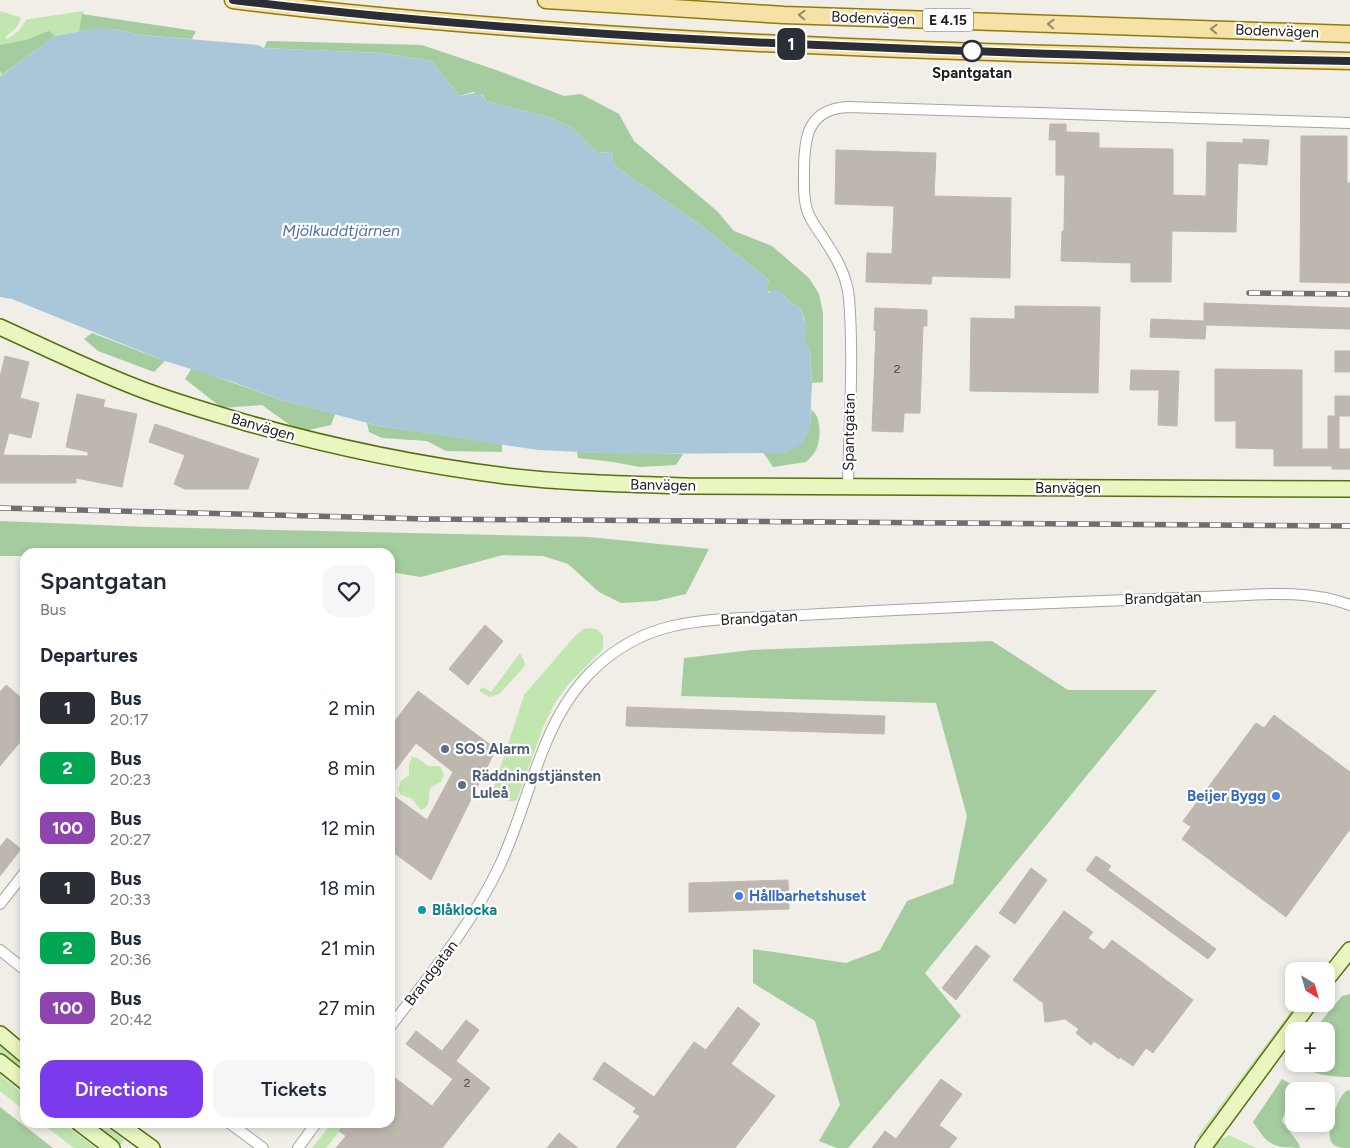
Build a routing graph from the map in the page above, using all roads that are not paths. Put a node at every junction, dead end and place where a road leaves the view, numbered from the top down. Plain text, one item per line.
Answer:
1 (233, 0) edge
2 (546, 0) edge
3 (1350, 34) edge
4 (1350, 62) edge
5 (1350, 123) edge
6 (0, 327) edge
7 (848, 487) junction
8 (1350, 489) edge
9 (1350, 605) edge
10 (20, 878) edge
11 (0, 904) edge
12 (0, 950) edge
13 (1350, 950) edge
14 (20, 966) edge
15 (1335, 969) edge
16 (1302, 1012) edge
17 (395, 1020) edge
18 (0, 1034) edge
19 (20, 1051) edge
20 (0, 1062) edge
21 (20, 1078) edge
22 (86, 1128) edge
23 (124, 1128) edge
24 (236, 1128) edge
25 (313, 1128) edge
26 (112, 1148) edge
27 (152, 1148) edge
28 (262, 1148) edge
29 (298, 1148) edge
30 (1203, 1148) edge

1 - 4 main road, Bodenvägen / E 4.15
3 -> 2 main road, Bodenvägen / E 4.15
5 - 7 street, Spantgatan
6 - 7 street, Banvägen
7 - 8 street, Banvägen
9 - 17 street, Brandgatan
10 - 11 street
12 - 14 street
13 - 15 street
16 - 30 street
18 - 19 street
20 - 21 street
22 - 26 street
23 - 27 street
24 - 28 street
25 - 29 street

